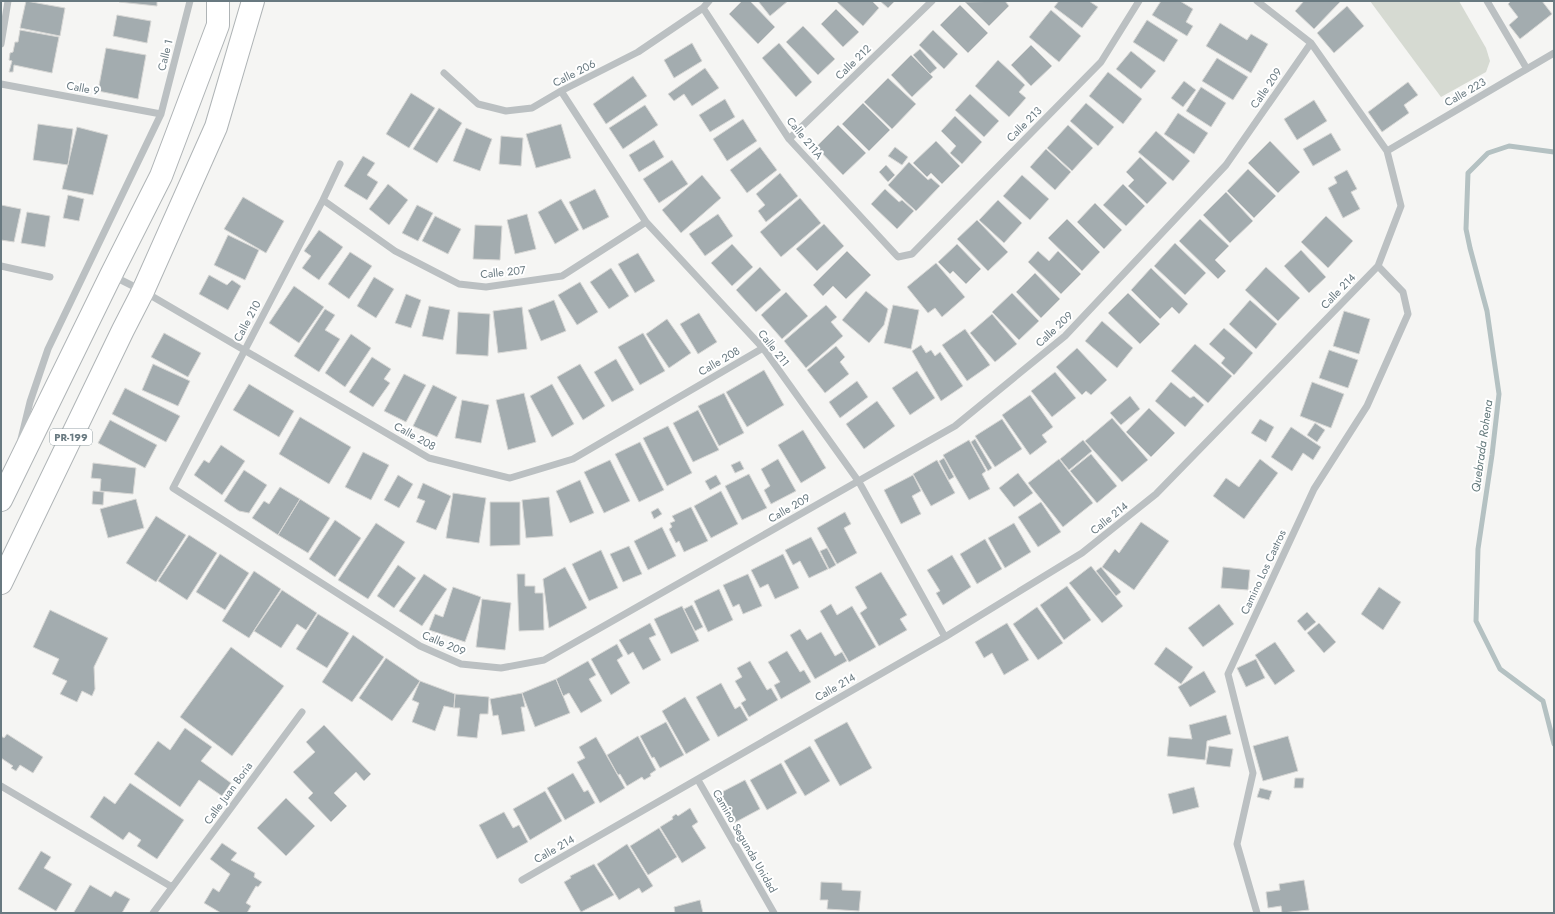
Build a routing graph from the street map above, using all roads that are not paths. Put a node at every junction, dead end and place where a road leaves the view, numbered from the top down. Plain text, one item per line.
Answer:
1 (8, 1) edge
2 (190, 1) edge
3 (218, 1) edge
4 (253, 1) edge
5 (709, 1) edge
6 (932, 1) edge
7 (1139, 1) edge
8 (1257, 1) edge
9 (1487, 1) edge
10 (702, 8) junction
11 (1311, 43) junction
12 (1, 44) edge
13 (1554, 53) edge
14 (1527, 69) junction
15 (444, 73) dead end
16 (1, 84) edge
17 (561, 91) junction
18 (161, 114) junction
19 (789, 139) junction
20 (1387, 151) junction
21 (340, 164) dead end
22 (323, 200) junction
23 (646, 222) junction
24 (912, 254) joint
25 (1, 266) edge
26 (1378, 266) junction
27 (111, 275) junction
28 (50, 277) dead end
29 (143, 291) junction
30 (763, 348) junction
31 (244, 350) junction
32 (11, 478) junction
33 (859, 482) junction
34 (172, 488) joint
35 (1, 500) edge
36 (1, 583) edge
37 (945, 637) junction
38 (302, 712) dead end
39 (698, 780) junction
40 (1, 786) edge
41 (522, 880) dead end
42 (172, 887) junction
43 (153, 913) edge
44 (774, 913) edge
45 (1257, 913) edge

1 - 12 street
2 - 18 street, Calle 1
3 - 27 main road, PR-199
4 - 29 main road, PR-199
5 - 10 street, Calle 206
6 - 19 street, Calle 212
7 - 24 street, Calle 213
8 - 11 street, Calle 214
9 - 14 street
10 - 17 street, Calle 206
10 - 19 street, Calle 211A
11 - 20 street, Calle 214
11 - 33 street, Calle 209
13 - 14 street, Calle 223
14 - 20 street, Calle 223
15 - 17 street, Calle 206
16 - 18 street, Calle 9
17 - 23 street, Calle 211
18 - 32 street, Calle 1
19 - 24 street, Calle 211A
20 - 26 street, Calle 214
21 - 22 street, Calle 210
22 - 23 street, Calle 207
22 - 31 street, Calle 210
23 - 30 street, Calle 211
25 - 28 street
26 - 37 street, Calle 214
26 - 45 street, Camino Los Castros
27 - 29 street, Calle 208
27 - 32 main road, PR-199
29 - 31 street, Calle 208
29 - 36 main road, PR-199
30 - 31 street, Calle 208
30 - 33 street, Calle 211
31 - 34 street, Calle 210
32 - 35 main road, PR-199
33 - 34 street, Calle 209
33 - 37 street, Calle 211
37 - 39 street, Calle 214
38 - 42 street, Calle Juan Boria
39 - 41 street, Calle 214
39 - 44 street, Camino Segunda Unidad
40 - 42 street
42 - 43 street, Calle Juan Boria

